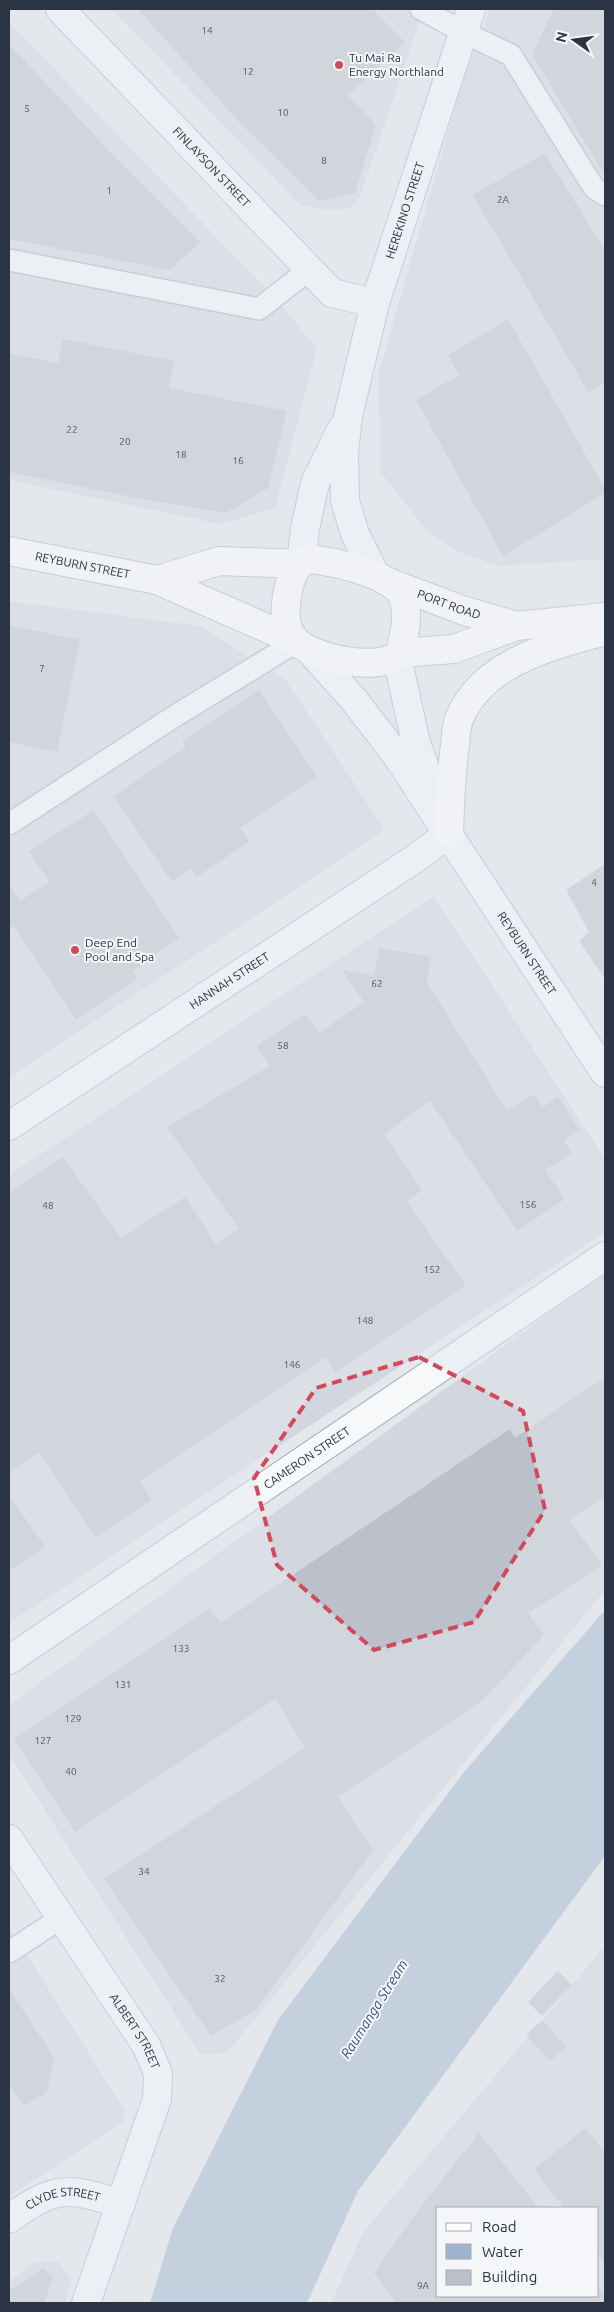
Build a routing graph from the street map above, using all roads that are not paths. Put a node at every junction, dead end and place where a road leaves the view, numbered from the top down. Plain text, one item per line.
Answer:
1 (60, 9) edge
2 (421, 9) edge
3 (467, 20) edge
4 (605, 195) edge
5 (9, 260) edge
6 (310, 269) junction
7 (375, 303) junction
8 (348, 416) junction
9 (9, 551) edge
10 (301, 563) junction
11 (378, 577) junction
12 (158, 580) junction
13 (605, 617) edge
14 (516, 626) junction
15 (605, 631) edge
16 (301, 644) junction
17 (398, 655) junction
18 (9, 824) edge
19 (448, 833) junction
20 (605, 1073) edge
21 (9, 1126) edge
22 (605, 1256) edge
23 (9, 1660) edge
24 (9, 1839) edge
25 (61, 1918) junction
26 (9, 1952) edge
27 (121, 2204) junction
28 (9, 2219) edge
29 (86, 2303) edge

1 - 6 street, FINLAYSON STREET
2 - 3 lane
3 - 4 lane
3 - 7 street, HEREKINO STREET
5 - 6 lane
6 - 7 street, FINLAYSON STREET
7 - 8 street, HEREKINO STREET
8 - 10 street, HEREKINO STREET
8 - 11 street, HEREKINO STREET
9 - 12 main road, REYBURN STREET
10 - 11 main road
10 - 12 main road, REYBURN STREET
10 - 16 main road
11 - 14 main road, PORT ROAD
11 - 17 main road
12 - 16 main road, REYBURN STREET
13 - 14 main road, PORT ROAD
14 - 17 main road, PORT ROAD
15 - 19 main road
16 - 17 main road
16 - 18 lane
16 - 19 street, REYBURN STREET
17 - 19 street, REYBURN STREET
19 - 20 street, REYBURN STREET
19 - 21 street, HANNAH STREET
22 - 23 street, CAMERON STREET
24 - 25 street, ALBERT STREET
25 - 26 lane
25 - 27 street, ALBERT STREET
27 - 28 street, CLYDE STREET
27 - 29 street, ALBERT STREET

